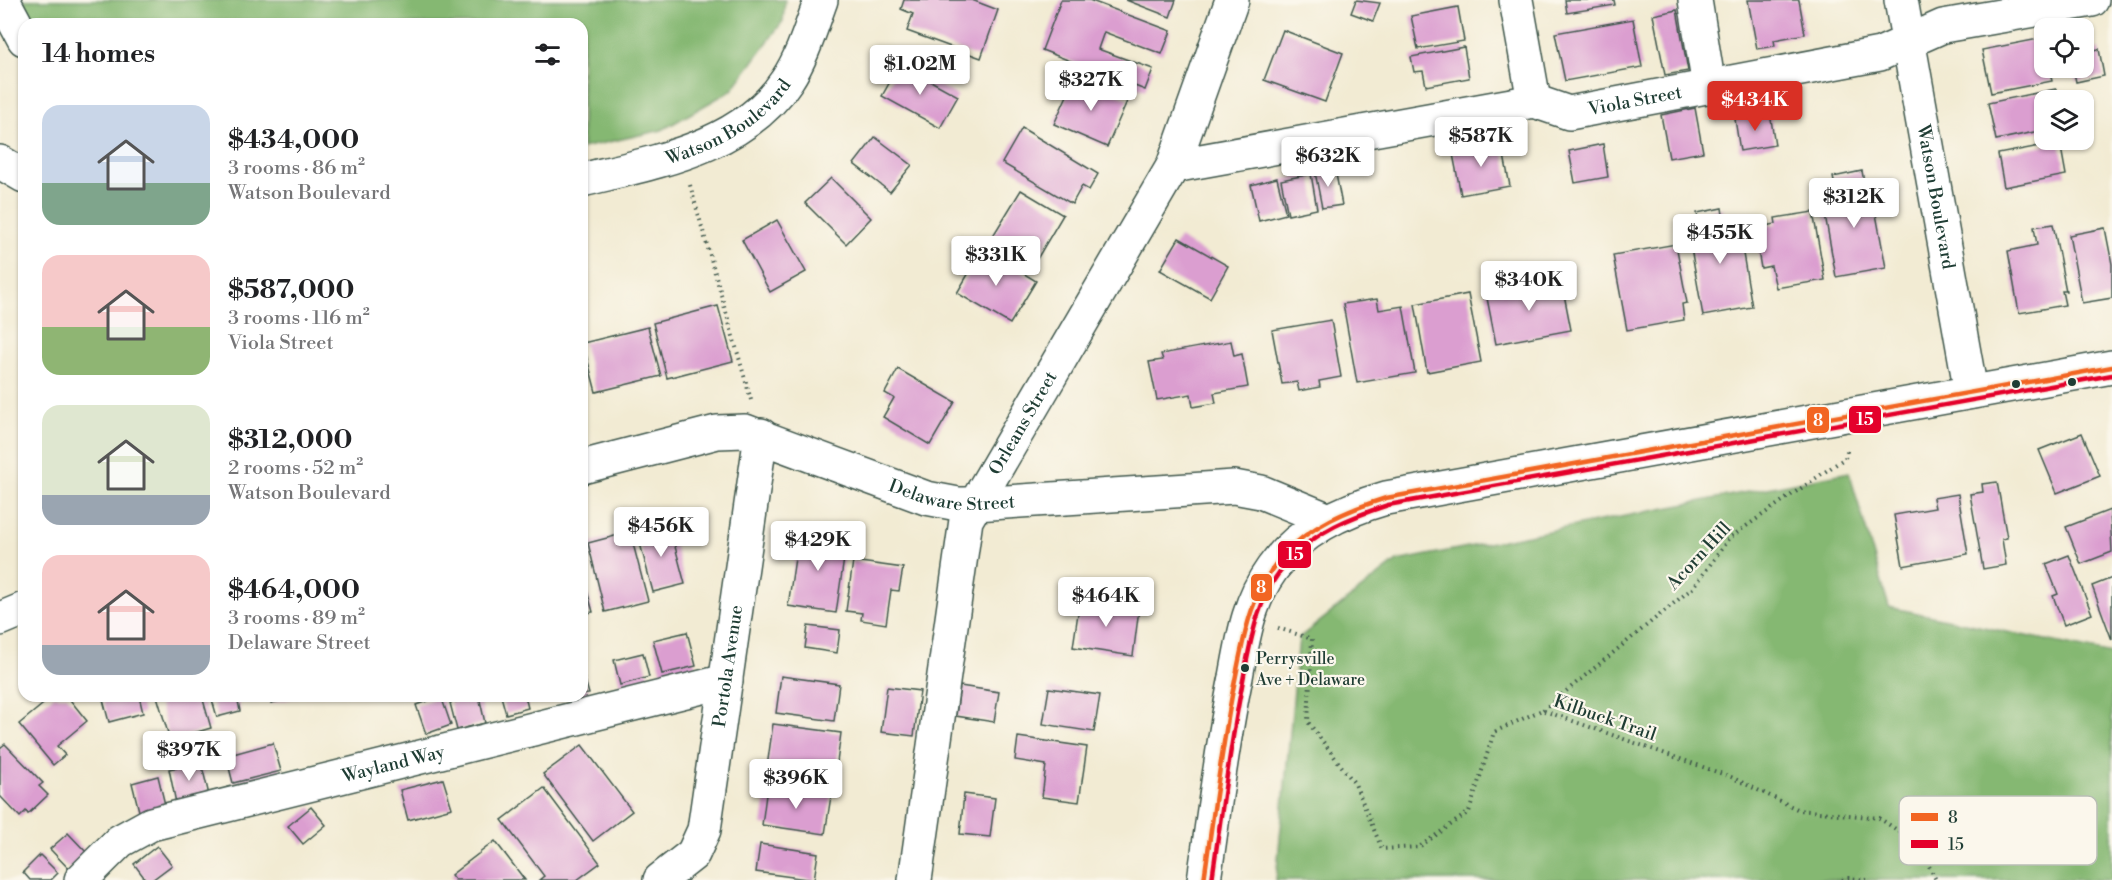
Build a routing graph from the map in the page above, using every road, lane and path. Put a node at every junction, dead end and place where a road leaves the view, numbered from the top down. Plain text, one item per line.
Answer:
1 (3, 0) edge
2 (821, 0) edge
3 (1232, 0) edge
4 (1516, 0) edge
5 (1695, 0) edge
6 (1901, 0) edge
7 (2092, 0) edge
8 (18, 28) edge
9 (1909, 42) junction
10 (1709, 87) junction
11 (1534, 102) junction
12 (681, 154) junction
13 (0, 162) edge
14 (1173, 166) junction
15 (18, 172) edge
16 (588, 178) edge
17 (2112, 367) edge
18 (1971, 392) junction
19 (1857, 413) junction
20 (761, 435) junction
21 (588, 465) edge
22 (976, 504) junction
23 (1329, 520) junction
24 (18, 612) edge
25 (0, 619) edge
26 (1312, 639) dead end
27 (726, 681) junction
28 (1542, 710) junction
29 (1899, 831) edge
30 (1928, 865) edge
31 (81, 880) edge
32 (660, 880) edge
33 (915, 880) edge
34 (1204, 880) edge
35 (1842, 880) edge
36 (1867, 880) edge
37 (1936, 880) edge

1 - 8 street
2 - 12 street, Watson Boulevard
3 - 14 street, Orleans Street
4 - 11 street
5 - 10 street
6 - 9 street, Watson Boulevard
7 - 9 street, Viola Street
9 - 10 street, Viola Street
9 - 18 street, Watson Boulevard
10 - 11 street, Viola Street
11 - 14 street, Viola Street
12 - 16 street, Watson Boulevard
12 - 20 path
13 - 15 street
14 - 22 street, Orleans Street
17 - 18 street
18 - 19 street
19 - 23 street
19 - 28 path, Acorn Hill
20 - 21 street, Delaware Street
20 - 22 street, Delaware Street
20 - 27 street, Portola Avenue
22 - 23 street, Delaware Street
22 - 33 street, Orleans Street
23 - 34 street
24 - 25 street
26 - 28 path, Kilbuck Trail
27 - 31 street, Wayland Way
27 - 32 street, Portola Avenue
28 - 29 path, Kilbuck Trail
30 - 37 path, Kilbuck Trail
35 - 36 path

